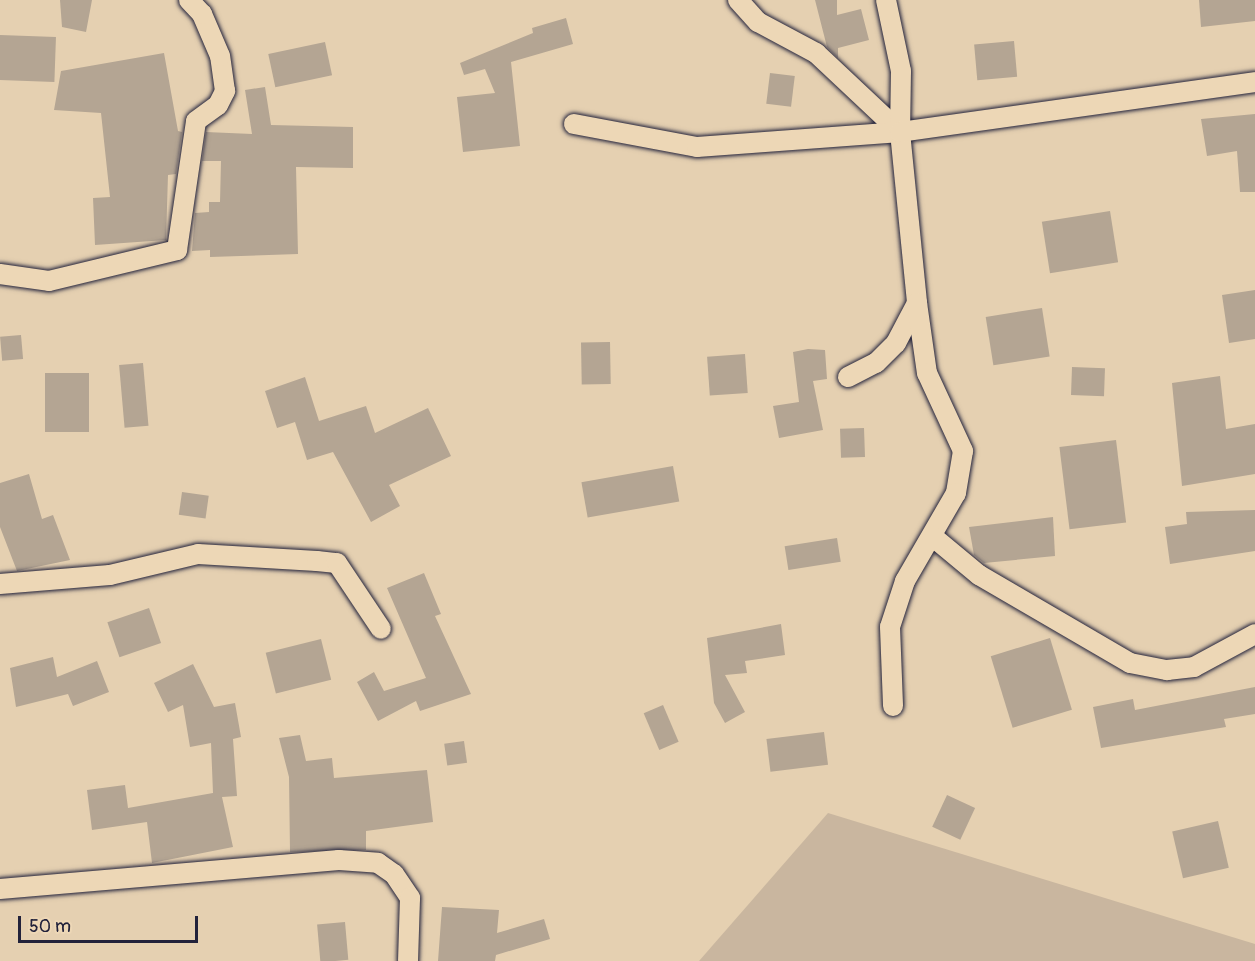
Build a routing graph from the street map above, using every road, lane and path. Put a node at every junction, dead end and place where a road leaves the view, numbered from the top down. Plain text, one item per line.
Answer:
1 (189, 0) edge
2 (738, 0) edge
3 (886, 0) edge
4 (1255, 81) edge
5 (574, 124) dead end
6 (900, 132) junction
7 (0, 274) edge
8 (917, 303) junction
9 (848, 377) dead end
10 (932, 536) junction
11 (0, 584) edge
12 (381, 629) dead end
13 (1255, 634) edge
14 (893, 706) dead end
15 (0, 889) edge
16 (408, 961) edge

1 - 7 street
2 - 6 street
3 - 6 street
4 - 6 street
5 - 6 street
6 - 8 street
8 - 9 street
8 - 10 street
10 - 13 street
10 - 14 street
11 - 12 street
15 - 16 street

